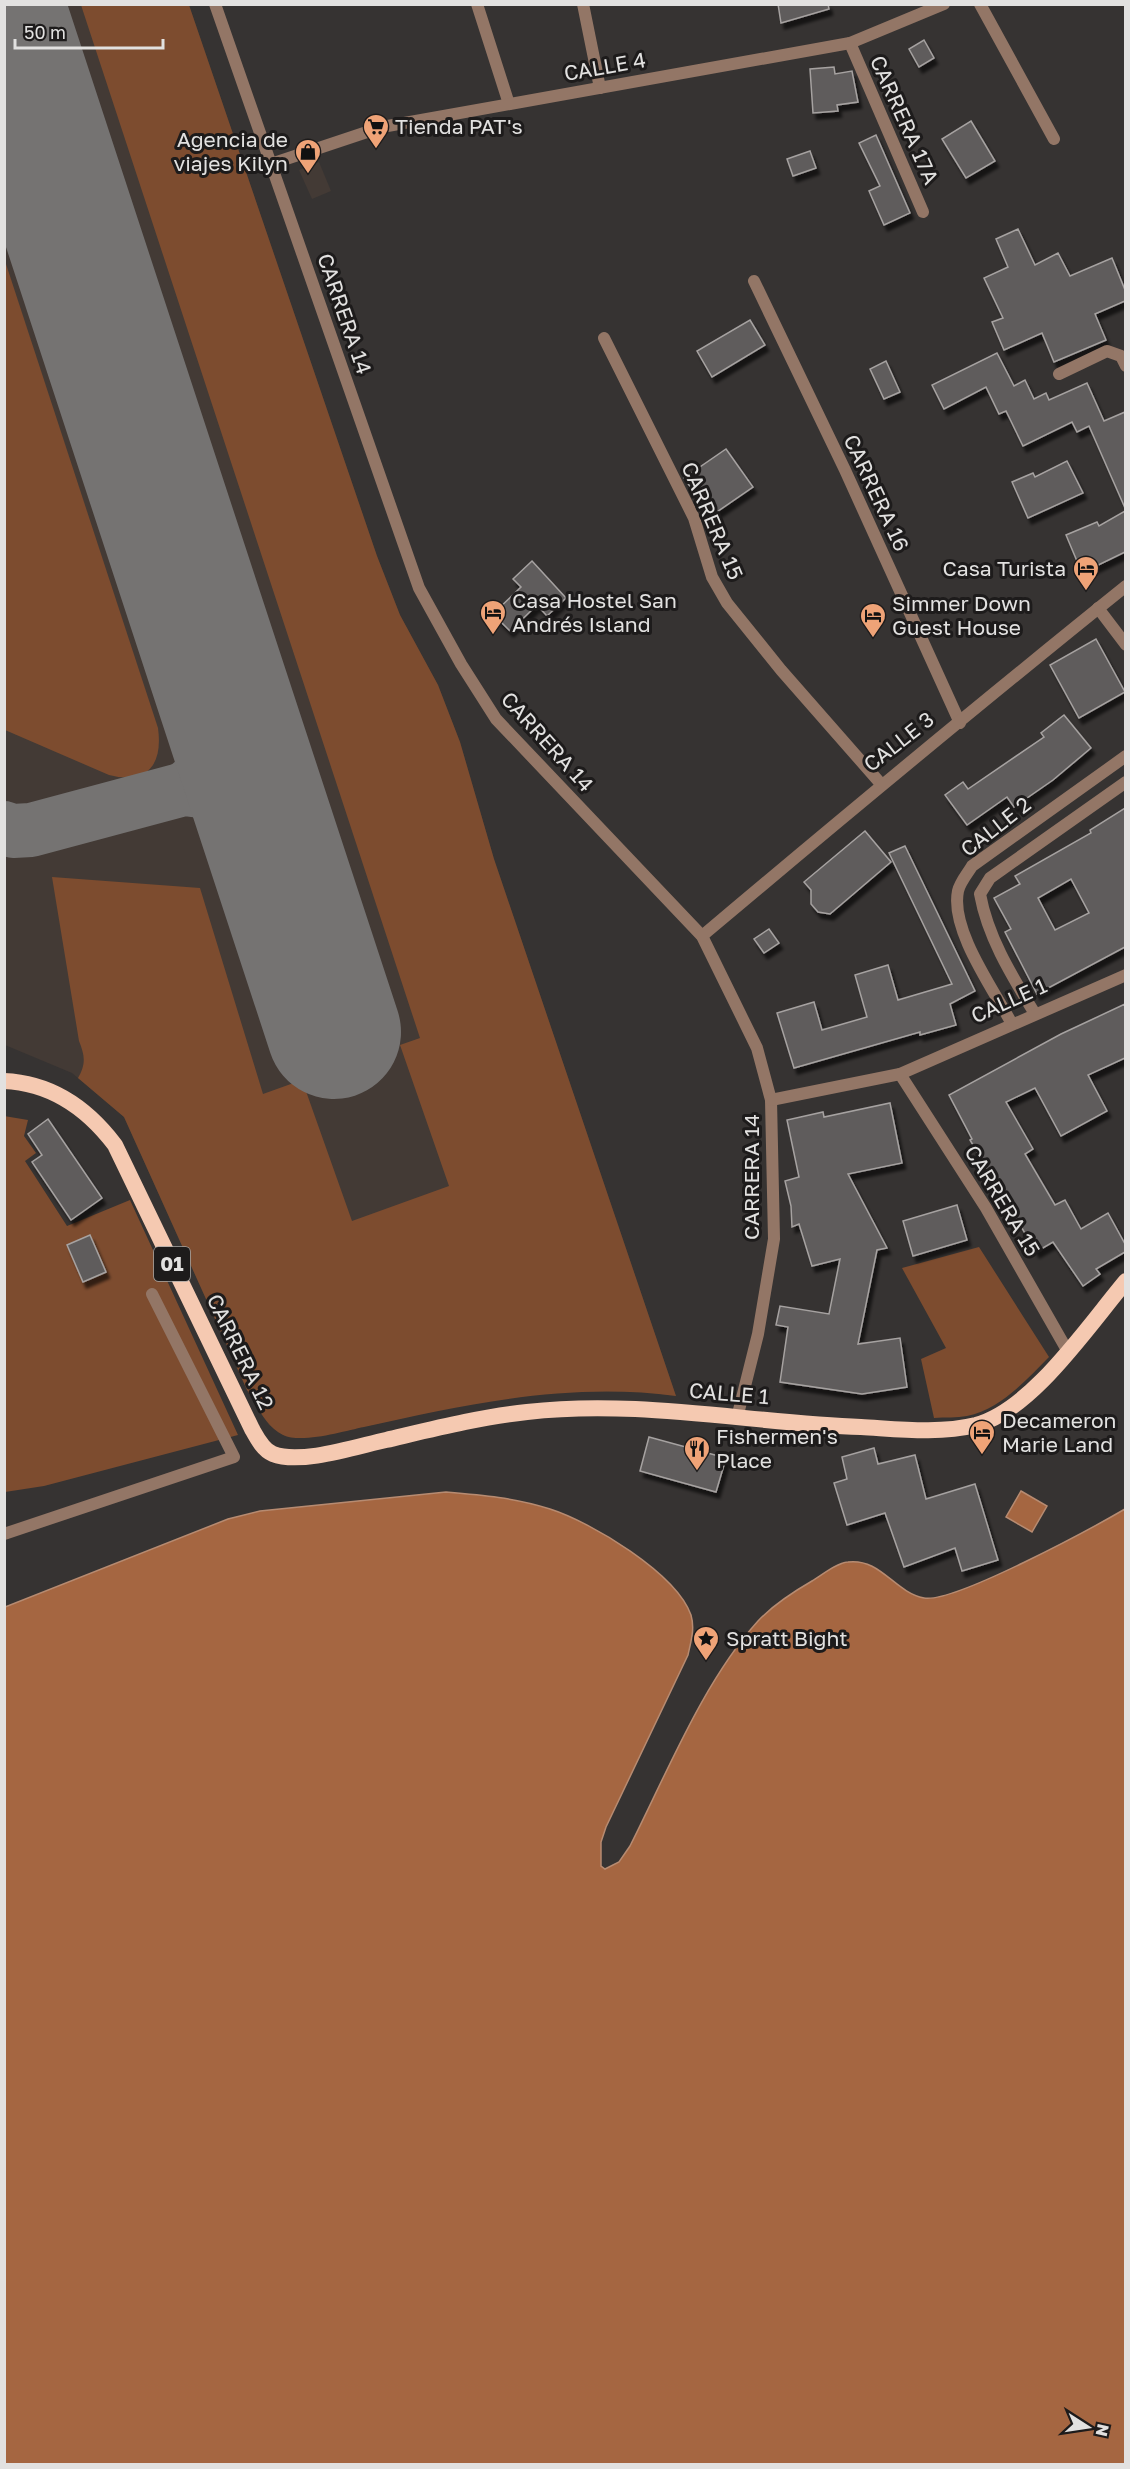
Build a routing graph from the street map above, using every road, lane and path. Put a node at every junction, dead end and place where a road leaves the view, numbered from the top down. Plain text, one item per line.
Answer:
1 (215, 4) edge
2 (477, 4) edge
3 (584, 4) edge
4 (944, 4) edge
5 (980, 4) edge
6 (850, 43) junction
7 (600, 88) junction
8 (509, 104) junction
9 (1054, 139) dead end
10 (271, 164) junction
11 (923, 212) dead end
12 (754, 281) dead end
13 (603, 338) dead end
14 (1125, 366) edge
15 (1059, 374) dead end
16 (1125, 586) edge
17 (1098, 608) junction
18 (1125, 645) edge
19 (960, 723) junction
20 (1125, 756) edge
21 (1125, 782) edge
22 (881, 784) junction
23 (958, 889) junction
24 (980, 894) junction
25 (702, 936) junction
26 (1125, 975) edge
27 (1035, 1014) junction
28 (1012, 1024) junction
29 (900, 1074) junction
30 (4, 1080) edge
31 (771, 1100) junction
32 (1125, 1281) edge
33 (152, 1294) dead end
34 (1067, 1350) junction
35 (737, 1418) junction
36 (272, 1454) joint
37 (4, 1534) edge

1 - 10 street, CARRERA 14
2 - 8 street
3 - 7 street
4 - 6 street, CALLE 4
5 - 9 street
6 - 7 street, CALLE 4
6 - 11 street, CARRERA 17A
7 - 8 street, CALLE 4
8 - 10 street, CALLE 4
10 - 25 street, CARRERA 14
12 - 19 street, CARRERA 16
13 - 22 street, CARRERA 15
14 - 15 street
16 - 17 street, CALLE 3
17 - 18 street
17 - 19 street, CALLE 3
19 - 22 street, CALLE 3
20 - 23 street, CALLE 2
21 - 24 street, CALLE 2
22 - 25 street, CALLE 3
23 - 24 street
23 - 28 street, CALLE 2
24 - 27 street
25 - 31 street, CARRERA 14
26 - 27 street, CALLE 1
27 - 28 street, CALLE 1
28 - 29 street, CALLE 1
29 - 31 street, CALLE 1
29 - 34 street, CARRERA 15
30 - 36 highway, CARRERA 12 / 01
31 - 35 street, CARRERA 14
32 - 34 highway, CALLE 1 / 01
33 - 37 street
34 - 35 highway, CALLE 1 / 01
35 - 36 highway, CALLE 1 / 01

